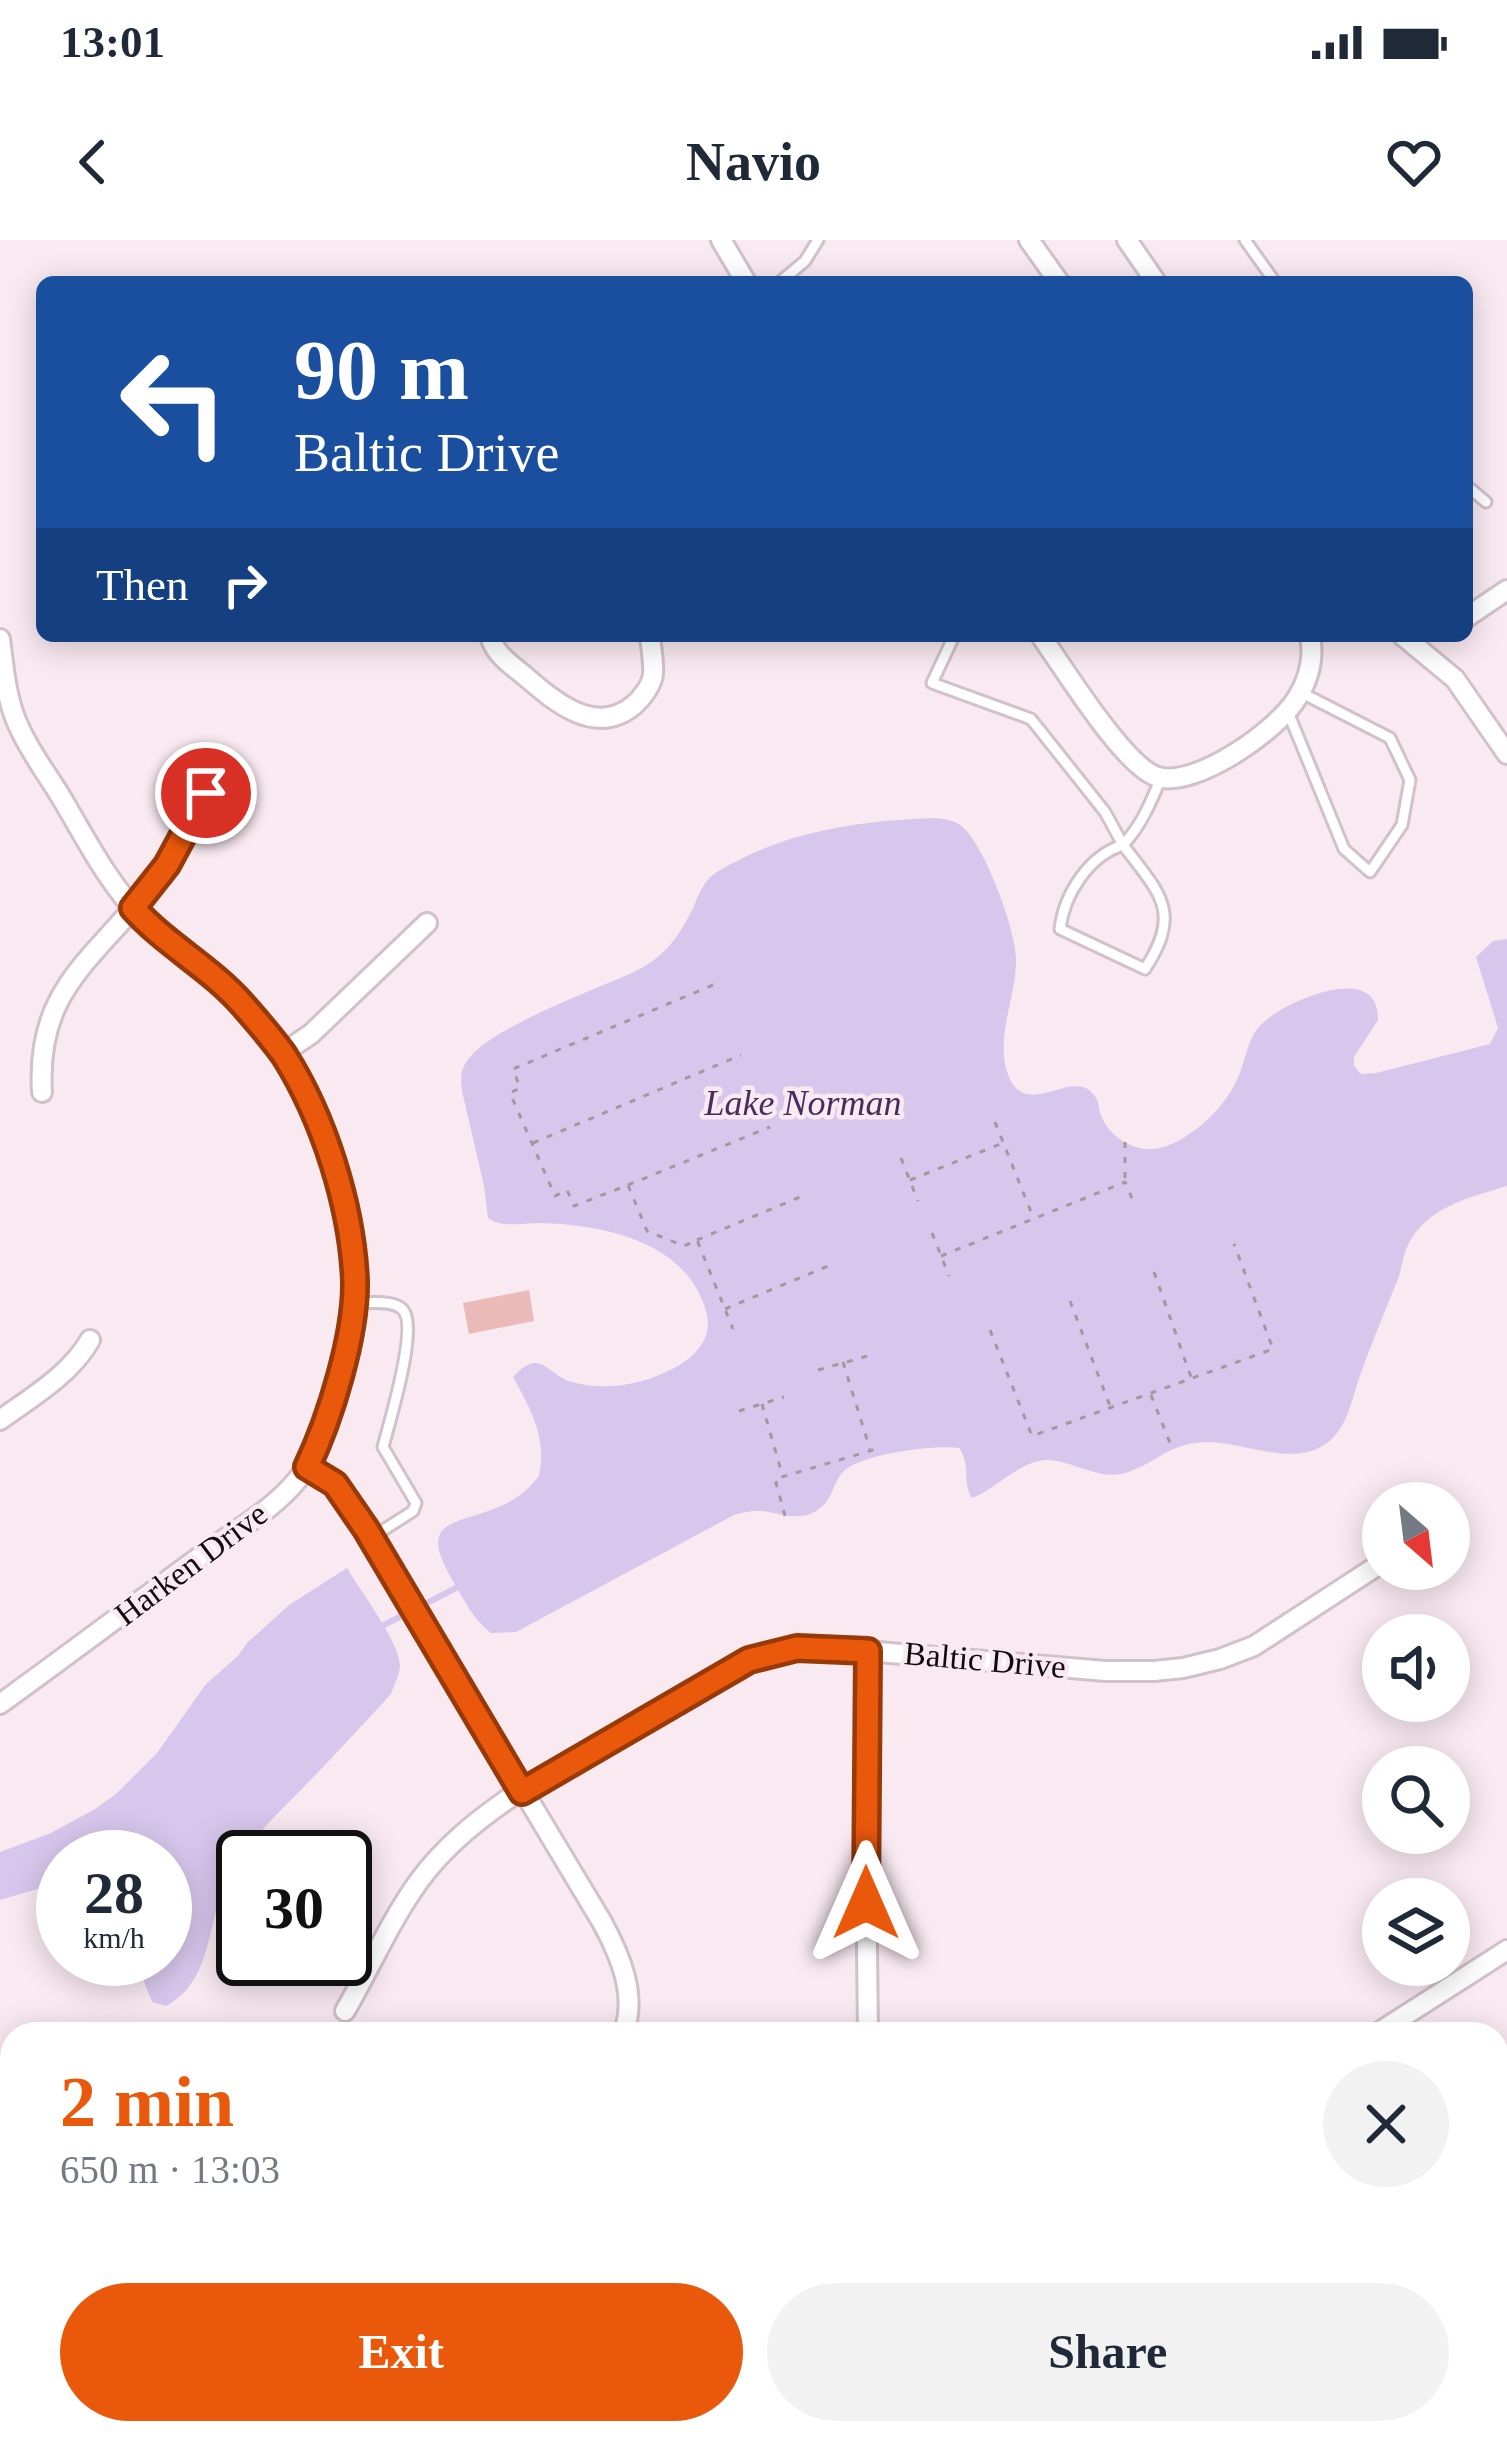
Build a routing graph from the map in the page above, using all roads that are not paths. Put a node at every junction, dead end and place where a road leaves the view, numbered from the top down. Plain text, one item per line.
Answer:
1 (721, 240) edge
2 (818, 240) edge
3 (1029, 240) edge
4 (1127, 240) edge
5 (1245, 240) edge
6 (742, 276) edge
7 (787, 276) edge
8 (1055, 276) edge
9 (1152, 276) edge
10 (1271, 276) edge
11 (1473, 491) edge
12 (1486, 502) dead end
13 (1507, 590) edge
14 (1473, 612) edge
15 (0, 639) edge
16 (492, 642) edge
17 (650, 642) edge
18 (951, 642) edge
19 (1045, 642) edge
20 (1310, 642) edge
21 (1413, 642) edge
22 (1300, 692) junction
23 (1287, 710) junction
24 (1507, 754) edge
25 (1161, 778) junction
26 (206, 793) dead end
27 (1123, 845) junction
28 (133, 908) junction
29 (427, 923) dead end
30 (283, 1053) junction
31 (42, 1092) dead end
32 (354, 1303) junction
33 (90, 1340) dead end
34 (0, 1420) edge
35 (307, 1467) junction
36 (371, 1538) junction
37 (1362, 1576) edge
38 (868, 1651) junction
39 (0, 1704) edge
40 (522, 1792) junction
41 (1507, 1950) edge
42 (346, 2011) dead end
43 (627, 2022) edge
44 (868, 2022) edge
45 (1395, 2022) edge

1 - 6 street
2 - 7 lane
3 - 8 street
4 - 9 street
5 - 10 lane
11 - 12 lane
13 - 14 street
15 - 28 street, Harken Drive
16 - 17 street
18 - 27 lane
19 - 25 street
20 - 22 street
21 - 24 street
22 - 23 street
22 - 23 lane
23 - 25 street
25 - 27 lane
26 - 28 street
27 - 27 lane
28 - 30 street, Harken Drive
28 - 31 street
29 - 30 street
30 - 32 street, Harken Drive
32 - 35 street, Harken Drive
32 - 36 lane
33 - 34 street
35 - 36 street
35 - 39 street, Harken Drive
36 - 40 street
37 - 38 street, Baltic Drive
38 - 40 street, Baltic Drive
38 - 44 street
40 - 42 street, Baltic Drive
40 - 43 street
41 - 45 street

